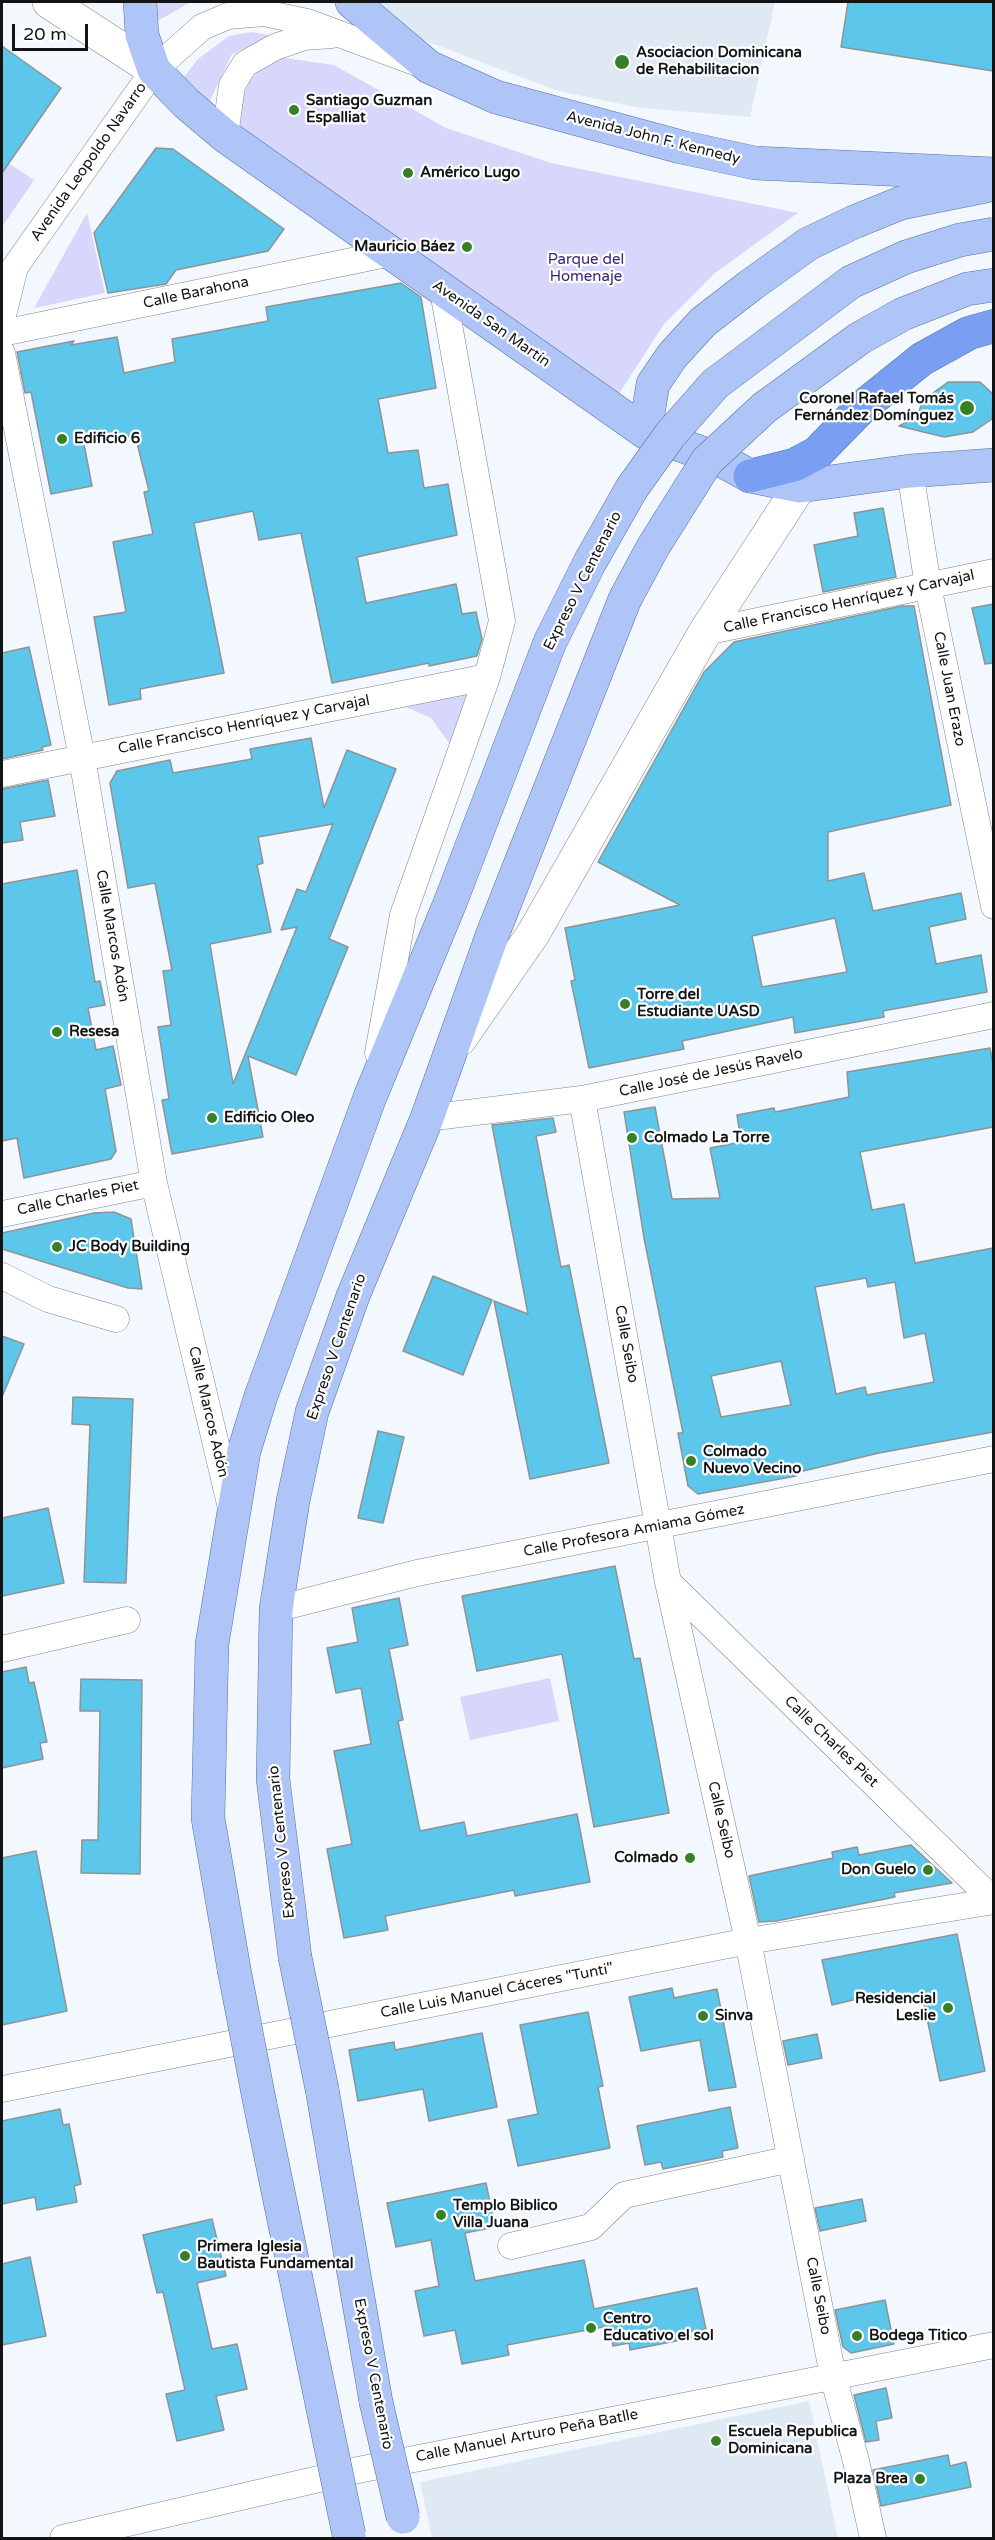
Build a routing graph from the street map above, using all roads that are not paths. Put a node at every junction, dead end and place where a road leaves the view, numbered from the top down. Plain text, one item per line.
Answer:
1 (49, 2) edge
2 (140, 2) edge
3 (352, 2) edge
4 (345, 34) junction
5 (429, 67) junction
6 (154, 70) junction
7 (225, 136) junction
8 (993, 174) edge
9 (993, 184) edge
10 (993, 234) edge
11 (391, 253) junction
12 (993, 285) edge
13 (444, 291) junction
14 (2, 320) edge
15 (993, 326) edge
16 (2, 333) edge
17 (2, 353) edge
18 (645, 432) junction
19 (993, 465) edge
20 (910, 471) junction
21 (750, 476) junction
22 (800, 486) junction
23 (993, 572) edge
24 (928, 586) junction
25 (705, 632) junction
26 (487, 677) junction
27 (82, 758) junction
28 (2, 774) edge
29 (993, 906) edge
30 (993, 1015) edge
31 (449, 1055) junction
32 (370, 1097) junction
33 (582, 1099) junction
34 (427, 1118) junction
35 (154, 1183) junction
36 (2, 1214) edge
37 (2, 1276) edge
38 (116, 1319) dead end
39 (993, 1460) edge
40 (233, 1517) junction
41 (658, 1526) junction
42 (668, 1582) junction
43 (276, 1609) junction
44 (126, 1620) dead end
45 (2, 1649) edge
46 (993, 1901) edge
47 (748, 1941) junction
48 (2, 2089) edge
49 (791, 2158) junction
50 (511, 2246) dead end
51 (993, 2345) edge
52 (833, 2376) junction
53 (405, 2528) edge
54 (350, 2537) edge
55 (63, 2538) edge
56 (873, 2538) edge

1 - 6 street, Avenida San Martín
2 - 6 main road, Avenida Leopoldo Navarro
3 - 5 main road
4 - 5 street
4 - 6 street
4 - 7 street
5 - 8 main road, Avenida John F. Kennedy
6 - 7 main road, Avenida San Martín
6 - 14 street, Avenida Leopoldo Navarro
7 - 11 main road, Avenida San Martín
9 - 18 main road
10 - 32 main road, Expreso V Centenario, bridge
11 - 13 main road, Avenida San Martín
11 - 16 street, Calle Barahona
12 - 31 main road, Expreso V Centenario, bridge
13 - 18 main road, Avenida San Martín
13 - 26 street, Expreso V Centenario
15 - 21 highway
17 - 27 street, Calle Marcos Adón
18 - 21 main road, Avenida San Martín
19 - 20 main road, Avenida San Martín
20 - 22 main road, Avenida San Martín
20 - 24 street, Calle Juan Erazo
21 - 22 main road, Avenida San Martín
22 - 25 street, Expreso V Centenario
23 - 24 street, Calle Francisco Henríquez y Carvajal
24 - 25 street, Calle Francisco Henríquez y Carvajal
24 - 29 street, Calle Juan Erazo
25 - 31 street, Expreso V Centenario
26 - 27 street, Calle Francisco Henríquez y Carvajal
26 - 32 street, Expreso V Centenario
27 - 28 street, Calle Francisco Henríquez y Carvajal
27 - 35 street, Calle Marcos Adón
30 - 33 street, Calle José de Jesús Ravelo
31 - 34 main road, Expreso V Centenario
32 - 40 main road, Expreso V Centenario
33 - 34 street, Calle José de Jesús Ravelo
33 - 41 street, Calle Seibo
34 - 43 main road, Expreso V Centenario
35 - 36 street, Calle Charles Piet
35 - 40 street, Calle Marcos Adón
37 - 38 street
39 - 41 street, Calle Profesora Amiama Gómez
40 - 54 main road, Expreso V Centenario, bridge
41 - 42 street, Calle Seibo
41 - 43 street, Calle Profesora Amiama Gómez
42 - 46 street, Calle Charles Piet
42 - 47 street, Calle Seibo
43 - 53 main road, Expreso V Centenario, bridge
44 - 45 street
46 - 47 street, Calle Luis Manuel Cáceres "Tunti"
47 - 48 street, Calle Luis Manuel Cáceres "Tunti"
47 - 49 street, Calle Seibo
49 - 50 street
49 - 52 street, Calle Seibo
51 - 52 street, Calle Manuel Arturo Peña Batlle
52 - 55 street, Calle Manuel Arturo Peña Batlle
52 - 56 street, Calle Seibo

